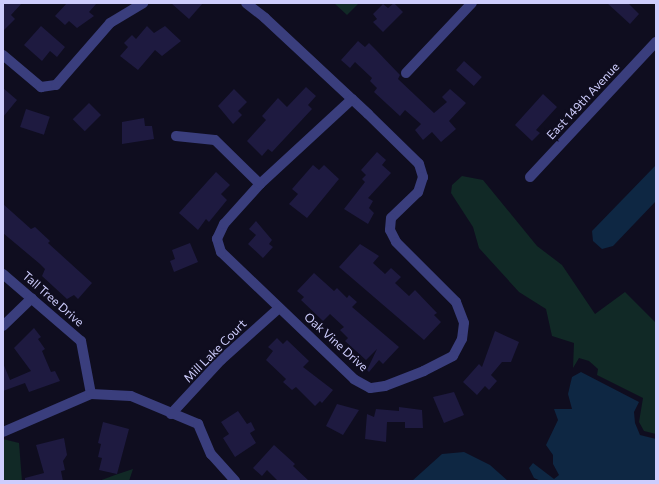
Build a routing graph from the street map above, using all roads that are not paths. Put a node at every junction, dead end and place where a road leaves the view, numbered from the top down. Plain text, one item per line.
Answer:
1 (143, 3) edge
2 (246, 3) edge
3 (472, 3) edge
4 (656, 42) edge
5 (3, 55) edge
6 (406, 73) dead end
7 (352, 99) junction
8 (176, 136) dead end
9 (530, 177) dead end
10 (260, 184) junction
11 (3, 274) edge
12 (32, 298) junction
13 (279, 308) junction
14 (3, 326) edge
15 (91, 394) junction
16 (171, 414) junction
17 (3, 432) edge
18 (235, 481) edge

1 - 5 street
2 - 7 street, Oak Vine Drive
3 - 6 street
4 - 9 street, East 149th Avenue
7 - 10 street, Oak Vine Drive
7 - 13 street, Oak Vine Drive
8 - 10 street
10 - 13 street, Oak Vine Drive
11 - 12 street, Tall Tree Drive
12 - 14 street
12 - 15 street, Tall Tree Drive
13 - 16 street, Mill Lake Court
15 - 16 street
15 - 17 street
16 - 18 street

